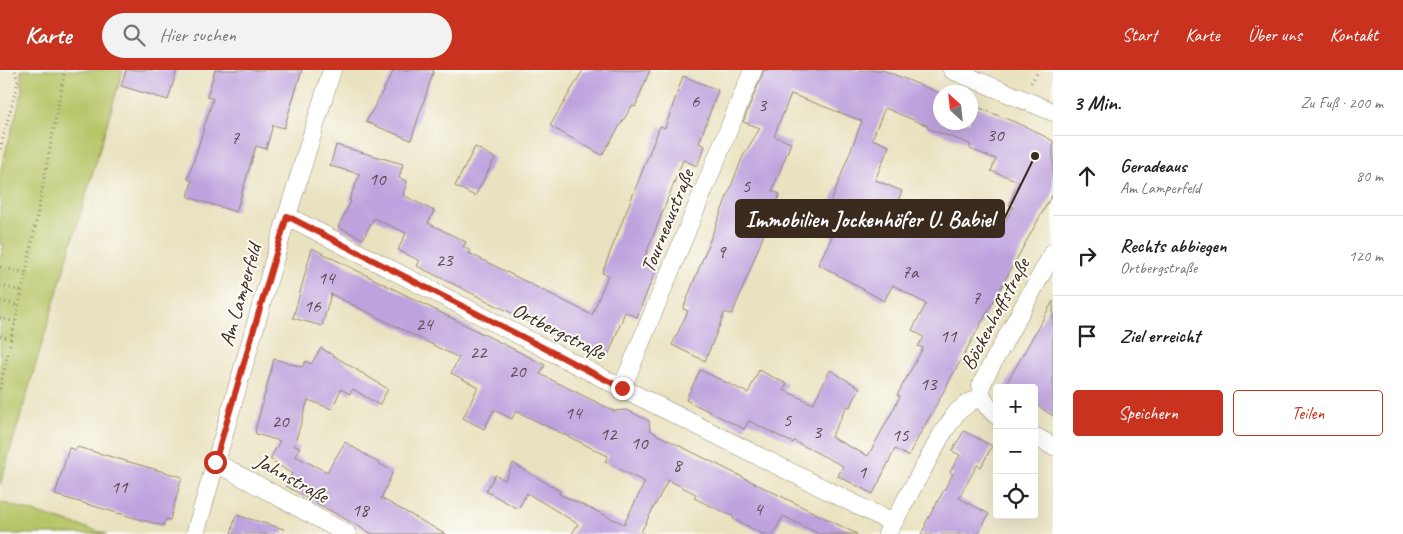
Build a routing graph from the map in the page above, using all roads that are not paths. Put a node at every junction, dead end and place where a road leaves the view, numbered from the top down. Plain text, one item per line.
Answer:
1 (332, 70) edge
2 (753, 70) edge
3 (952, 70) edge
4 (1053, 112) edge
5 (287, 216) junction
6 (1053, 253) edge
7 (622, 388) junction
8 (982, 397) junction
9 (993, 412) edge
10 (1038, 438) edge
11 (1053, 446) edge
12 (215, 462) junction
13 (890, 529) edge
14 (195, 534) edge
15 (347, 534) edge

1 - 5 street, Am Lamperfeld
2 - 7 street, Tourneaustraße
3 - 4 street
5 - 7 street, Ortbergstraße
5 - 12 street, Am Lamperfeld
6 - 8 street, Böckenhoffstraße
7 - 13 street, Ortbergstraße
8 - 9 street, Böckenhoffstraße
8 - 13 street, Böckenhoffstraße
10 - 11 street
12 - 14 street, Am Lamperfeld
12 - 15 street, Jahnstraße

